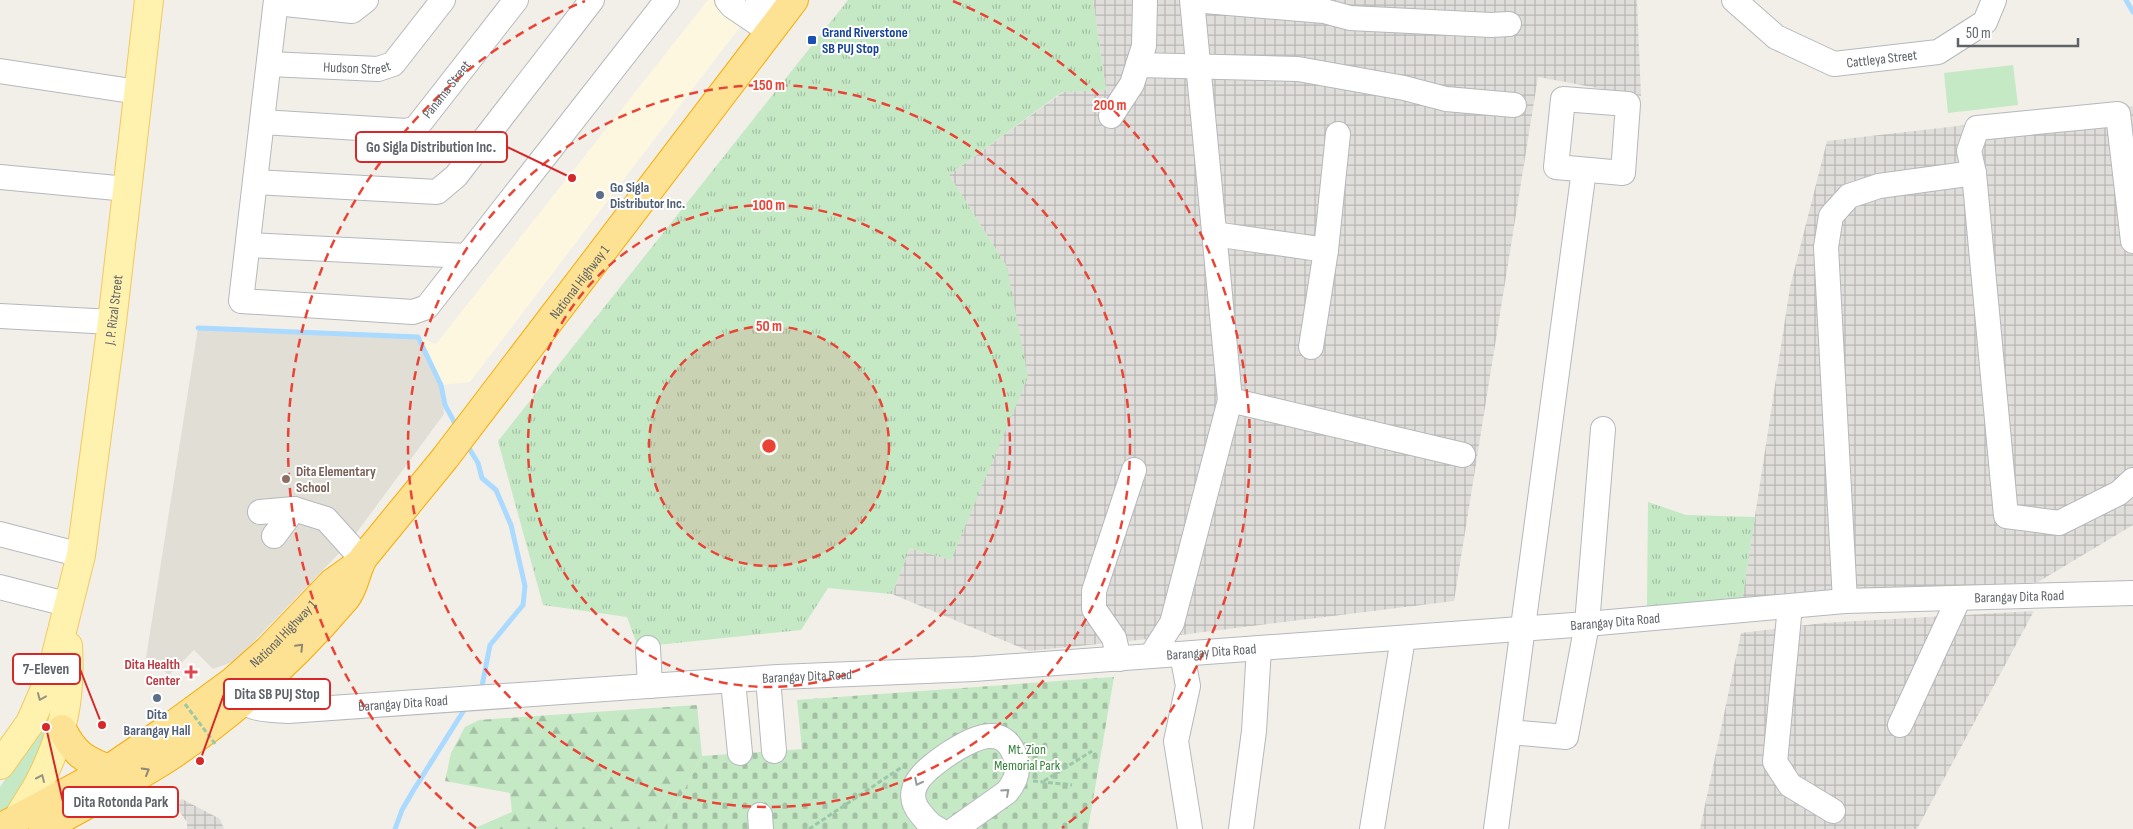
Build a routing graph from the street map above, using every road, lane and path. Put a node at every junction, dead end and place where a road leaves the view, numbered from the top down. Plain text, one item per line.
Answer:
1 (149, 0) edge
2 (366, 0) edge
3 (443, 0) edge
4 (516, 0) edge
5 (592, 0) edge
6 (667, 0) edge
7 (727, 0) edge
8 (758, 0) edge
9 (1145, 0) edge
10 (1193, 0) edge
11 (1734, 0) edge
12 (1994, 0) edge
13 (276, 2) edge
14 (332, 5) edge
15 (1350, 9) edge
16 (781, 16) edge
17 (1509, 24) dead end
18 (269, 64) junction
19 (1138, 65) junction
20 (1198, 67) junction
21 (0, 71) edge
22 (138, 92) junction
23 (1514, 105) dead end
24 (1111, 116) dead end
25 (262, 122) junction
26 (1338, 134) dead end
27 (1584, 170) dead end
28 (1974, 173) junction
29 (0, 177) edge
30 (255, 182) junction
31 (126, 189) junction
32 (1214, 234) junction
33 (2133, 241) edge
34 (248, 245) junction
35 (1326, 250) junction
36 (467, 256) junction
37 (0, 316) edge
38 (112, 322) junction
39 (1311, 347) dead end
40 (1230, 400) junction
41 (1603, 428) dead end
42 (1463, 455) dead end
43 (1134, 470) dead end
44 (2133, 480) edge
45 (294, 509) junction
46 (260, 512) dead end
47 (0, 534) edge
48 (274, 536) dead end
49 (81, 555) junction
50 (362, 560) junction
51 (0, 587) edge
52 (2133, 593) edge
53 (1959, 598) junction
54 (1845, 601) junction
55 (1790, 606) junction
56 (68, 611) junction
57 (1587, 624) junction
58 (1523, 628) junction
59 (1403, 638) junction
60 (648, 648) dead end
61 (1259, 648) junction
62 (1182, 654) junction
63 (1151, 656) junction
64 (1119, 658) junction
65 (281, 667) junction
66 (768, 678) junction
67 (733, 681) junction
68 (650, 686) junction
69 (234, 694) junction
70 (185, 704) dead end
71 (770, 708) junction
72 (288, 711) junction
73 (736, 711) junction
74 (1900, 725) dead end
75 (62, 729) junction
76 (1509, 732) junction
77 (216, 745) dead end
78 (774, 751) dead end
79 (1092, 751) dead end
80 (740, 753) dead end
81 (0, 765) edge
82 (903, 766) dead end
83 (108, 769) junction
84 (1027, 780) dead end
85 (1044, 782) junction
86 (1072, 785) dead end
87 (1833, 810) dead end
88 (9, 825) edge
89 (965, 826) edge
90 (43, 829) edge
91 (809, 829) edge
92 (938, 829) edge
93 (1190, 829) edge
94 (1241, 829) edge
95 (1372, 829) edge
96 (1496, 829) edge

1 - 22 main road, J. P. Rizal Street
2 - 14 street
3 - 18 street, Hudson Street
4 - 25 street, Panama Street
5 - 30 street
6 - 36 street
7 - 16 street
8 - 16 street
9 - 19 street
10 - 15 street
10 - 20 street
11 - 12 street, Cattleya Street
13 - 14 street
13 - 18 street
15 - 17 street
16 - 50 highway, National Highway 1
18 - 25 street
19 - 20 street
19 - 24 street
20 - 23 street
20 - 32 street
21 - 22 street
22 - 31 main road, J. P. Rizal Street
25 - 30 street
26 - 35 street
27 - 58 street
28 - 33 street
28 - 44 street
28 - 54 street
29 - 31 street
30 - 34 street
31 - 38 main road, J. P. Rizal Street
32 - 35 street
32 - 40 street
34 - 36 street
34 - 36 street
35 - 39 street
37 - 38 street
38 - 49 main road, J. P. Rizal Street
40 - 42 street
40 - 63 street
41 - 57 street
43 - 64 street
45 - 46 street
45 - 48 street
45 - 50 street
47 - 49 street
49 - 56 main road, J. P. Rizal Street
65 -> 50 highway, National Highway 1
50 - 69 highway, National Highway 1
51 - 56 street
52 - 53 street, Barangay Dita Road
53 - 54 street, Barangay Dita Road
53 - 74 street
54 - 55 street, Barangay Dita Road
55 - 57 street, Barangay Dita Road
55 - 87 street
56 - 75 main road, J. P. Rizal Street
56 -> 81 main road, J. P. Rizal Street
57 - 58 street, Barangay Dita Road
57 - 76 street
58 - 59 street, Barangay Dita Road
58 - 76 street
59 - 61 street, Barangay Dita Road
59 - 95 street
60 - 68 street
61 - 62 street, Barangay Dita Road
61 - 94 street
62 - 63 street, Barangay Dita Road
62 - 93 street
63 - 64 street, Barangay Dita Road
64 - 66 street, Barangay Dita Road
65 - 69 highway, National Highway 1
65 - 72 street
66 - 67 street, Barangay Dita Road
66 - 71 street
67 - 68 street, Barangay Dita Road
67 - 73 street
68 - 72 street, Barangay Dita Road
69 - 72 street, Barangay Dita Road
69 - 83 highway, National Highway 1
90 -> 69 highway, National Highway 1
70 - 77 path, bridge
71 - 73 street
71 - 78 street
73 - 80 street
75 - 83 highway
88 -> 75 main road, J. P. Rizal Street
76 - 96 street
79 - 85 path
82 - 91 path
83 - 88 highway, National Highway 1
84 - 85 path
85 - 86 path
89 -> 92 street

